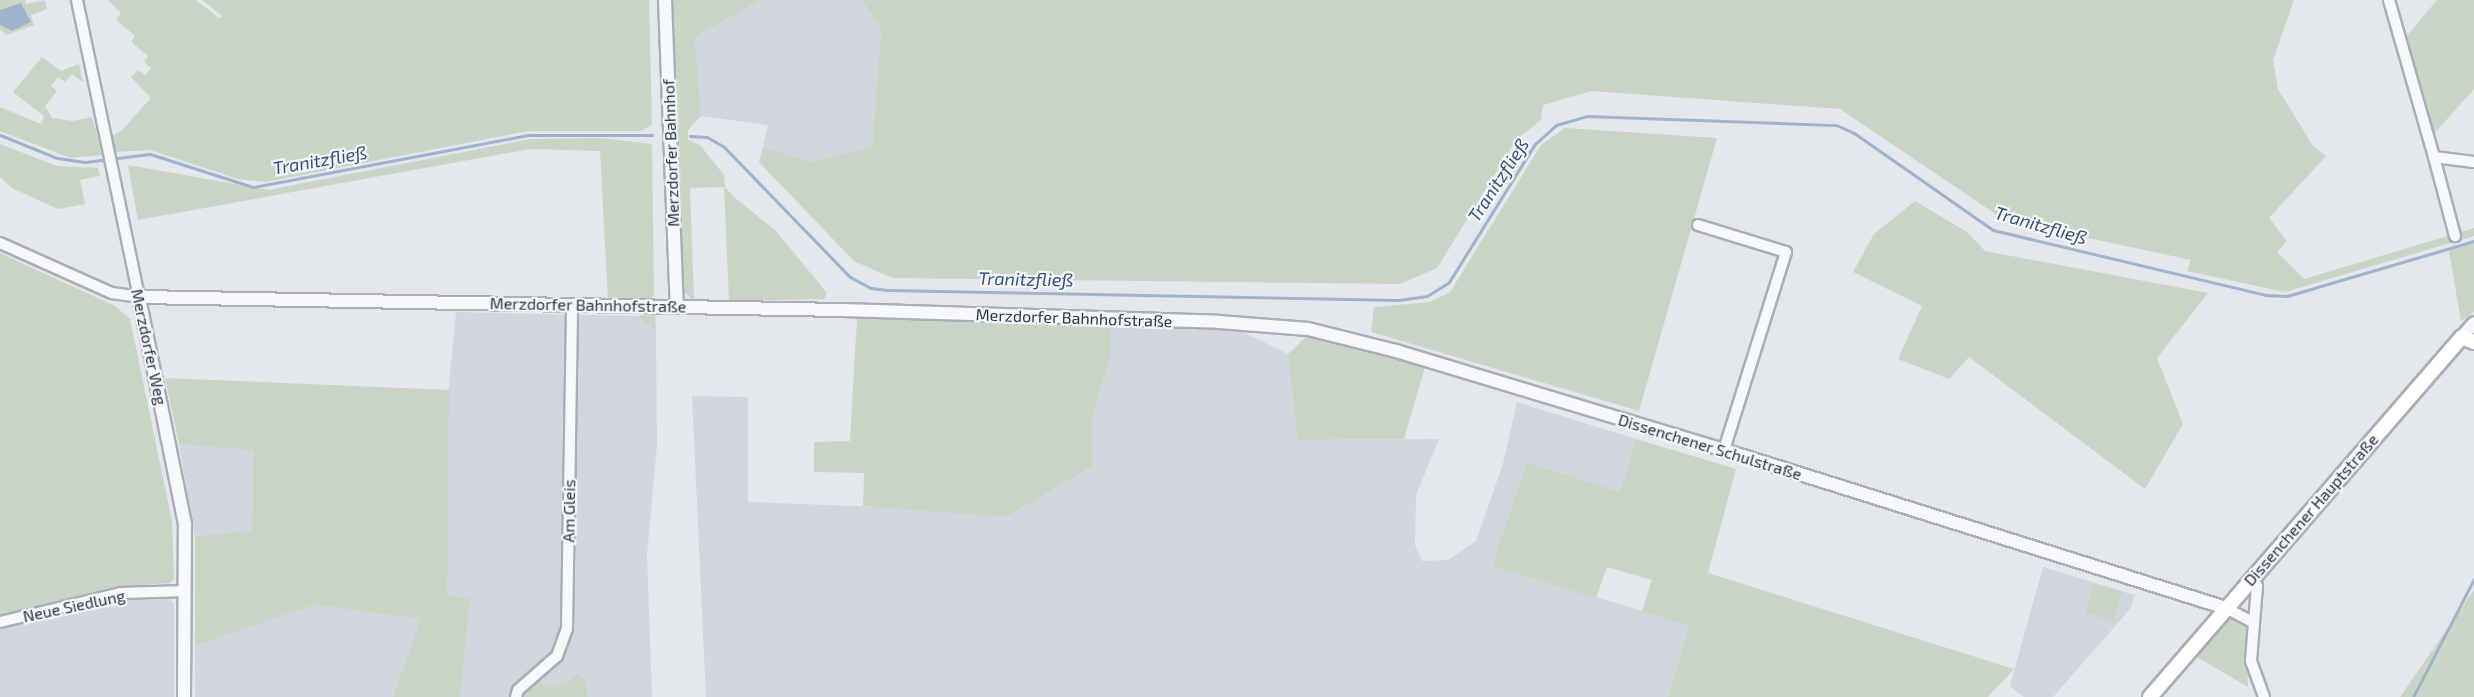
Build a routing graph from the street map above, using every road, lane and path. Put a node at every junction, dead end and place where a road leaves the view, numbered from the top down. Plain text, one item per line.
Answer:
1 (77, 0) edge
2 (665, 0) edge
3 (2389, 0) edge
4 (2434, 157) junction
5 (2474, 162) edge
6 (1698, 225) dead end
7 (2455, 236) dead end
8 (0, 243) edge
9 (139, 297) junction
10 (572, 305) junction
11 (677, 307) junction
12 (1186, 321) joint
13 (2474, 323) edge
14 (2468, 339) edge
15 (1724, 450) junction
16 (2250, 580) junction
17 (185, 591) junction
18 (2226, 608) junction
19 (0, 622) edge
20 (2252, 622) junction
21 (184, 697) edge
22 (516, 697) edge
23 (2150, 697) edge
24 (2264, 697) edge

1 - 9 street, Merzdorfer Weg
2 - 11 street, Merzdorfer Bahnhof
3 - 4 street
4 - 5 street
4 - 7 street
6 - 15 street
8 - 9 street, Merzdorfer Bahnhofstraße
9 - 10 street, Merzdorfer Bahnhofstraße
9 - 17 street, Merzdorfer Weg
10 - 11 street, Merzdorfer Bahnhofstraße
10 - 22 street, Am Gleis
11 - 12 street, Merzdorfer Bahnhofstraße
12 - 15 street, Dissenchener Schulstraße
13 - 14 street, Dissenchener Hauptstraße
14 - 16 main road, Dissenchener Hauptstraße
15 - 18 street, Dissenchener Schulstraße
16 - 18 main road, Dissenchener Hauptstraße
16 - 20 street
17 - 19 street, Neue Siedlung
17 - 21 street, Merzdorfer Weg
18 - 20 street
18 - 23 main road, Dissenchener Hauptstraße
20 - 24 street

